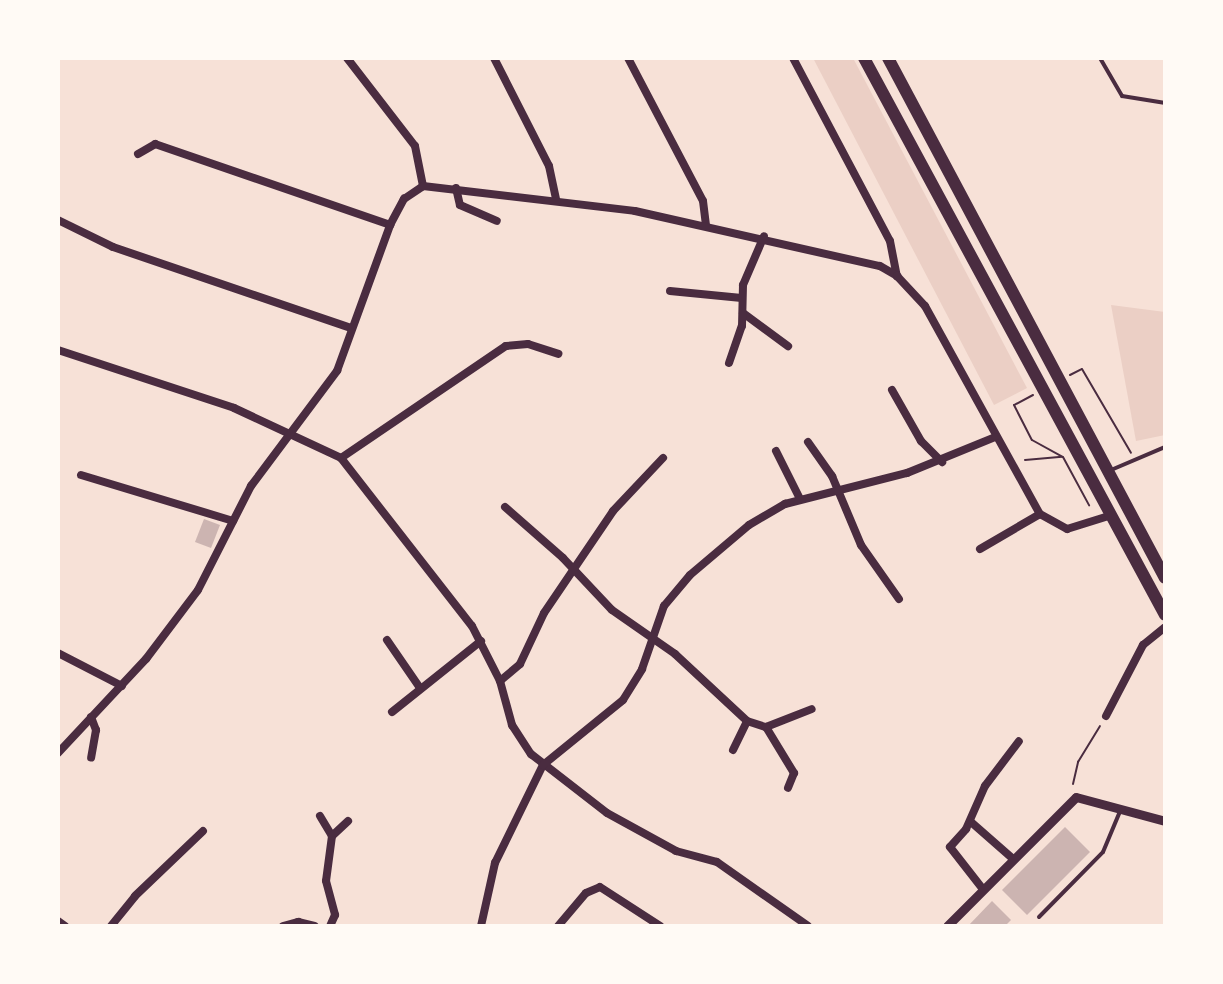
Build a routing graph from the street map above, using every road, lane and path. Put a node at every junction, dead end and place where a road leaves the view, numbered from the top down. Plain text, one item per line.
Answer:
1 (347, 58) edge
2 (494, 58) edge
3 (628, 58) edge
4 (793, 58) edge
5 (864, 58) edge
6 (888, 58) edge
7 (1100, 58) edge
8 (1165, 103) edge
9 (138, 154) dead end
10 (423, 186) junction
11 (456, 188) junction
12 (556, 199) junction
13 (58, 220) edge
14 (497, 221) dead end
15 (390, 225) junction
16 (706, 225) junction
17 (764, 236) junction
18 (897, 276) junction
19 (670, 291) dead end
20 (742, 298) junction
21 (743, 313) junction
22 (351, 328) junction
23 (788, 346) dead end
24 (58, 350) edge
25 (558, 354) dead end
26 (729, 363) dead end
27 (1082, 369) dead end
28 (892, 390) dead end
29 (1014, 405) dead end
30 (293, 435) junction
31 (995, 437) junction
32 (808, 442) dead end
33 (1165, 447) edge
34 (776, 451) dead end
35 (1063, 457) junction
36 (1133, 457) junction
37 (341, 458) junction
38 (663, 458) dead end
39 (1009, 461) junction
40 (942, 462) junction
41 (1109, 472) junction
42 (81, 475) dead end
43 (838, 490) junction
44 (800, 499) junction
45 (505, 507) dead end
46 (1040, 514) junction
47 (1112, 515) junction
48 (1098, 520) junction
49 (233, 521) junction
50 (980, 549) dead end
51 (574, 569) junction
52 (1165, 578) edge
53 (899, 599) dead end
54 (1165, 615) edge
55 (1165, 627) edge
56 (387, 640) dead end
57 (481, 641) junction
58 (652, 641) junction
59 (58, 653) edge
60 (500, 681) junction
61 (122, 686) junction
62 (420, 688) junction
63 (812, 709) dead end
64 (392, 712) dead end
65 (1106, 716) joint
66 (91, 717) junction
67 (747, 721) junction
68 (766, 727) junction
69 (1019, 741) dead end
70 (733, 750) dead end
71 (58, 753) edge
72 (91, 758) dead end
73 (543, 765) junction
74 (788, 788) dead end
75 (1076, 797) junction
76 (1122, 807) junction
77 (320, 816) dead end
78 (348, 821) dead end
79 (1165, 821) edge
80 (971, 822) junction
81 (203, 831) dead end
82 (332, 836) junction
83 (1012, 858) junction
84 (982, 888) junction
85 (1039, 917) dead end
86 (58, 921) edge
87 (65, 926) edge
88 (111, 926) edge
89 (283, 926) edge
90 (315, 926) edge
91 (330, 926) edge
92 (481, 926) edge
93 (558, 926) edge
94 (660, 926) edge
95 (808, 926) edge
96 (947, 926) edge

1 - 10 street
2 - 12 street
3 - 16 street
4 - 18 street
5 - 47 highway
6 - 41 highway
7 - 8 lane
9 - 15 street
10 - 11 street
10 - 15 street
11 - 12 street
11 - 14 street
12 - 16 street
13 - 22 street
15 - 22 street
16 - 17 street
17 - 18 street
17 - 20 street
18 - 31 street
19 - 20 street
20 - 21 street
21 - 23 street
21 - 26 street
22 - 30 street
24 - 30 street
25 - 37 street
27 - 36 path
28 - 40 street
29 - 35 path
30 - 37 street
30 - 49 street
31 - 39 street
31 - 40 street
32 - 43 street
33 - 36 lane
34 - 44 street
35 - 39 path
35 - 48 path
36 - 41 lane
37 - 57 street
38 - 51 street
39 - 46 street
40 - 43 street
41 - 52 highway
42 - 49 street
43 - 44 street
43 - 53 street
44 - 58 street
45 - 51 street
46 - 48 street
46 - 50 street
47 - 48 street
47 - 54 highway
49 - 61 street
51 - 58 street
51 - 60 street
55 - 65 street
56 - 62 street
57 - 60 street
57 - 62 street
58 - 67 street
58 - 73 street
59 - 61 street
60 - 73 street
61 - 66 street
62 - 64 street
63 - 68 street
65 - 75 path
66 - 71 street
66 - 72 street
67 - 68 street
67 - 70 street
68 - 74 street
69 - 80 street
73 - 92 street
73 - 95 street
75 - 76 street
75 - 83 street
76 - 79 street
76 - 85 lane
77 - 82 street
78 - 82 street
80 - 83 street
80 - 84 street
81 - 88 street
82 - 91 street
83 - 84 street
84 - 96 street
86 - 87 street
89 - 90 street
93 - 94 street

